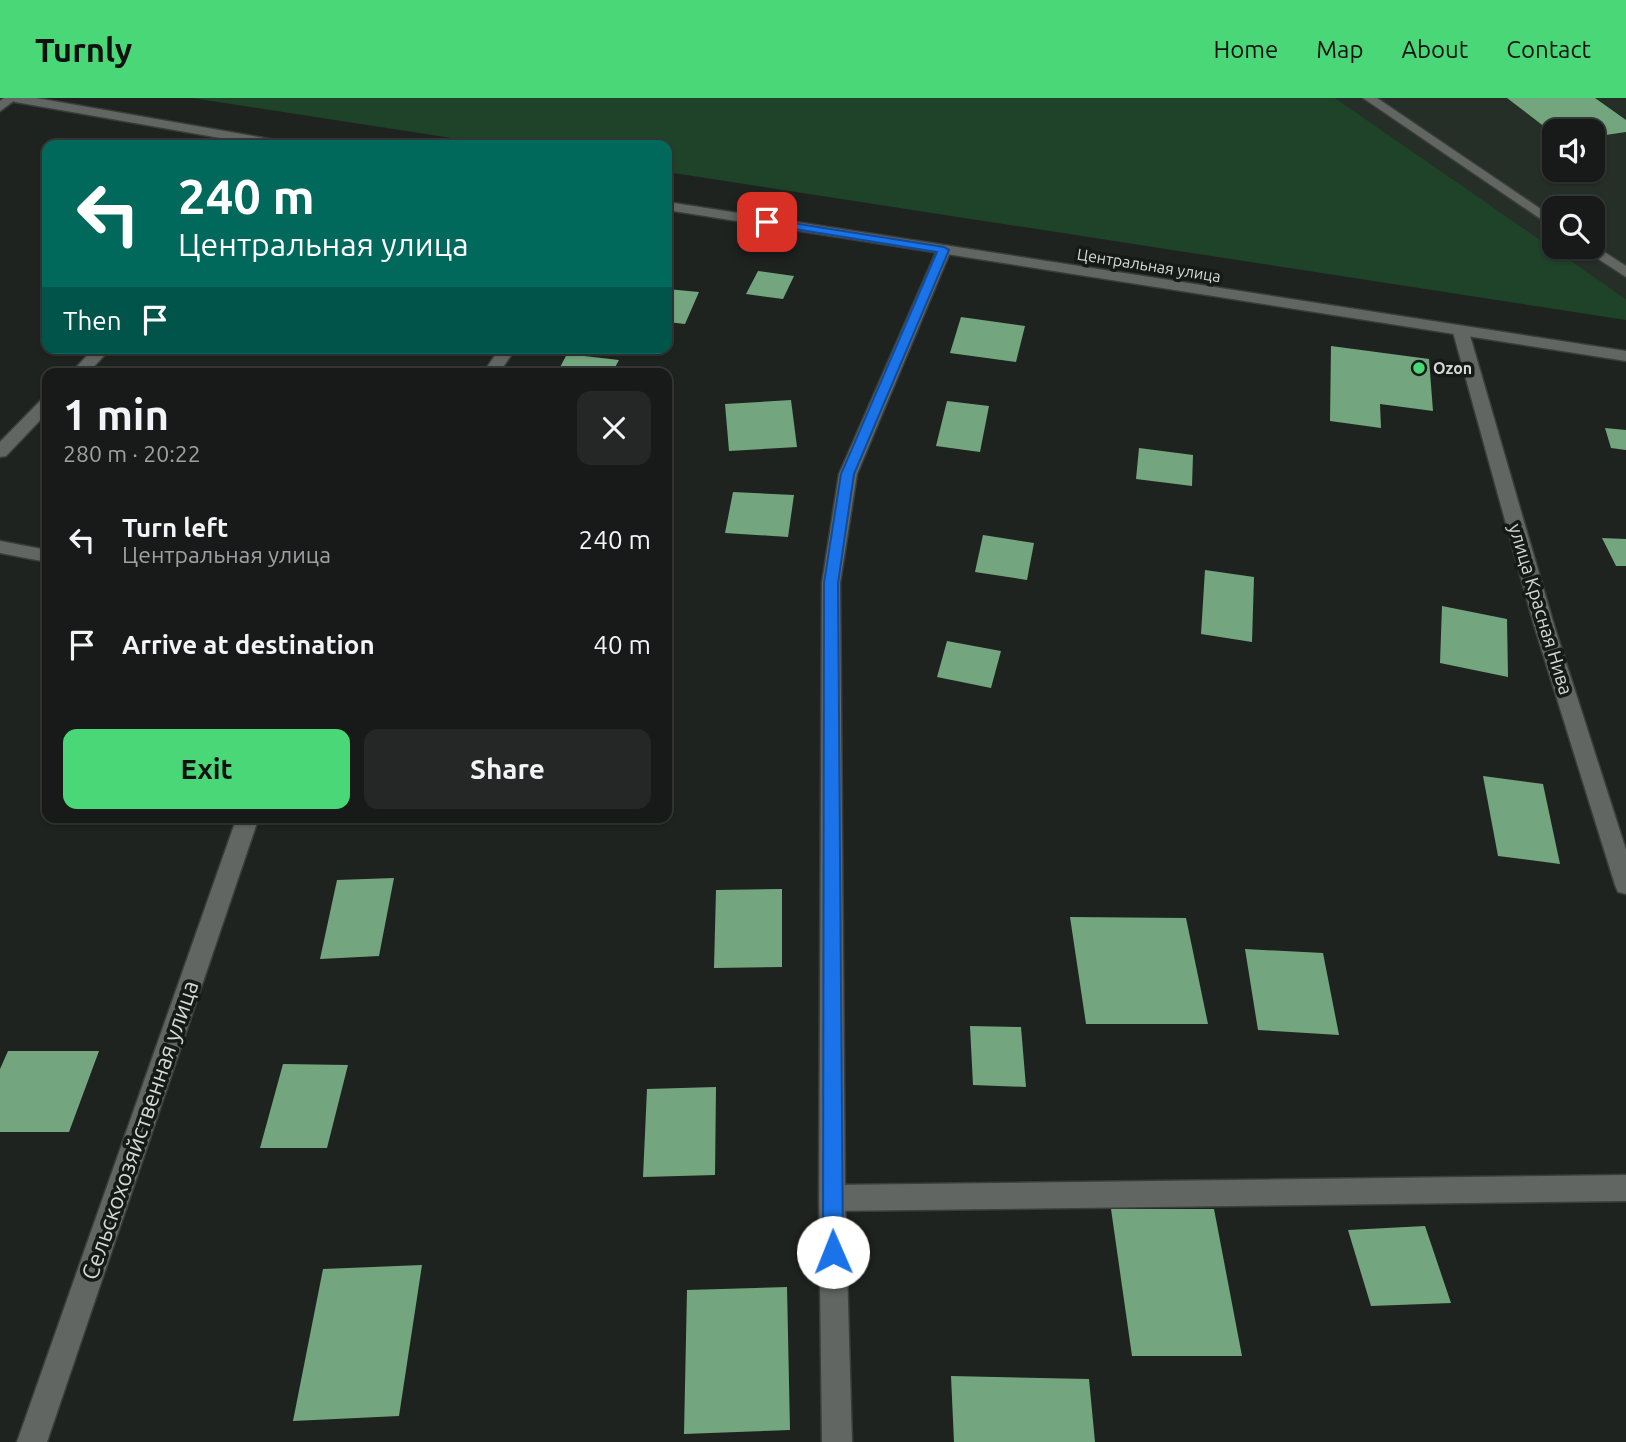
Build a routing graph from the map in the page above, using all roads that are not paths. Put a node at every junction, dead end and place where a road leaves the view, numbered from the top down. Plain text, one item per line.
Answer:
1 (14, 98) edge
2 (1369, 98) edge
3 (0, 107) edge
4 (253, 140) edge
5 (672, 207) edge
6 (1542, 216) edge
7 (944, 250) junction
8 (1605, 259) edge
9 (1626, 273) edge
10 (1461, 332) junction
11 (97, 354) edge
12 (1626, 356) edge
13 (84, 368) edge
14 (42, 409) edge
15 (0, 452) edge
16 (0, 547) edge
17 (42, 555) edge
18 (246, 823) edge
19 (1626, 885) edge
20 (1626, 1188) edge
21 (832, 1198) junction
22 (32, 1442) edge
23 (837, 1442) edge

1 - 3 street
1 - 4 street
2 - 6 street
5 - 7 street, Центральная улица
7 - 10 street, Центральная улица
7 - 21 street
8 - 9 street
10 - 12 street, Центральная улица
10 - 19 street, улица Красная Нива
11 - 13 street
14 - 15 street
16 - 17 street
18 - 22 street, Сельскохозяйственная улица
20 - 21 street
21 - 23 street

